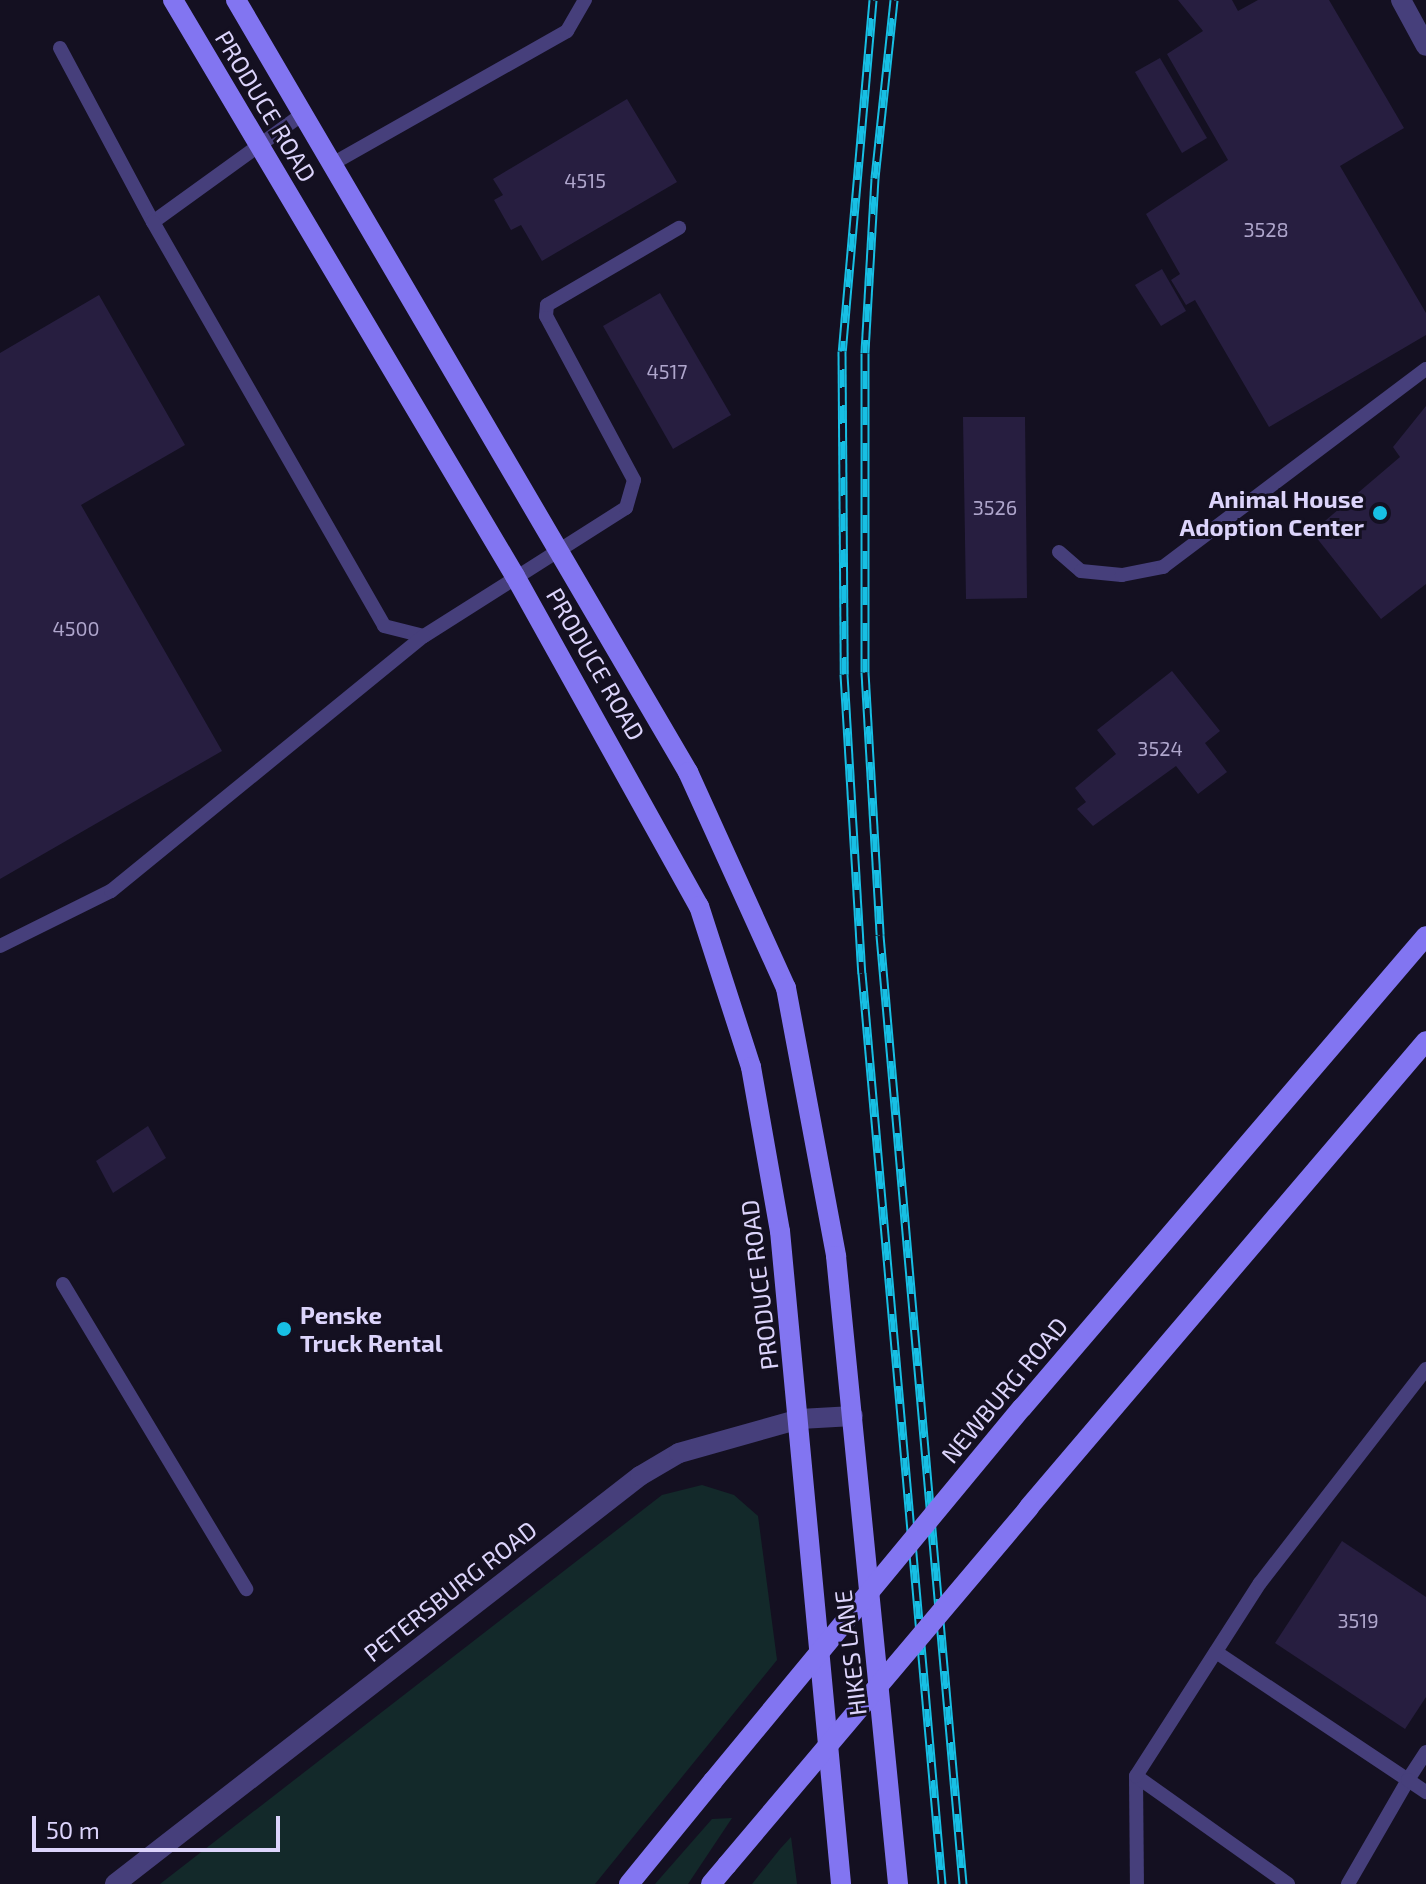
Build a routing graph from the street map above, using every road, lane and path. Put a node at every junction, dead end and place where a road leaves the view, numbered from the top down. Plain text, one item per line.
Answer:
1 (173, 0) edge
2 (236, 0) edge
3 (585, 0) edge
4 (1401, 0) edge
5 (1426, 46) edge
6 (60, 48) dead end
7 (303, 114) junction
8 (259, 146) junction
9 (332, 164) junction
10 (153, 222) junction
11 (679, 228) dead end
12 (1426, 369) edge
13 (559, 551) junction
14 (1059, 552) dead end
15 (515, 576) junction
16 (424, 636) junction
17 (1426, 936) edge
18 (0, 946) edge
19 (1426, 1041) edge
20 (63, 1284) dead end
21 (1426, 1369) edge
22 (853, 1416) junction
23 (800, 1419) junction
24 (246, 1589) dead end
25 (1216, 1652) junction
26 (1426, 1752) edge
27 (1136, 1776) junction
28 (1408, 1780) junction
29 (1426, 1792) edge
30 (115, 1884) edge
31 (629, 1884) edge
32 (711, 1884) edge
33 (841, 1884) edge
34 (898, 1884) edge
35 (1137, 1884) edge
36 (1288, 1884) edge
37 (1348, 1884) edge

1 - 8 street, PRODUCE ROAD
2 - 7 street, PRODUCE ROAD
3 - 9 lane
4 - 5 street
6 - 10 lane
7 - 8 lane
7 - 9 street, PRODUCE ROAD
8 - 10 lane
8 - 15 street, PRODUCE ROAD
9 - 13 street, PRODUCE ROAD
10 - 16 lane
11 - 13 lane
12 - 14 lane
13 - 15 lane
13 - 22 street, PRODUCE ROAD
15 - 16 lane
15 - 23 street, PRODUCE ROAD
16 - 18 lane
17 - 31 street, NEWBURG ROAD, bridge
19 - 32 street, bridge
20 - 24 lane
21 - 25 lane
22 - 23 street, PETERSBURG ROAD
22 - 34 street, HIKES LANE
23 - 30 street, PETERSBURG ROAD
23 - 33 street, HIKES LANE
25 - 27 lane
25 - 28 lane
26 - 28 lane
27 - 35 lane
27 - 36 lane
28 - 29 lane
28 - 37 lane

